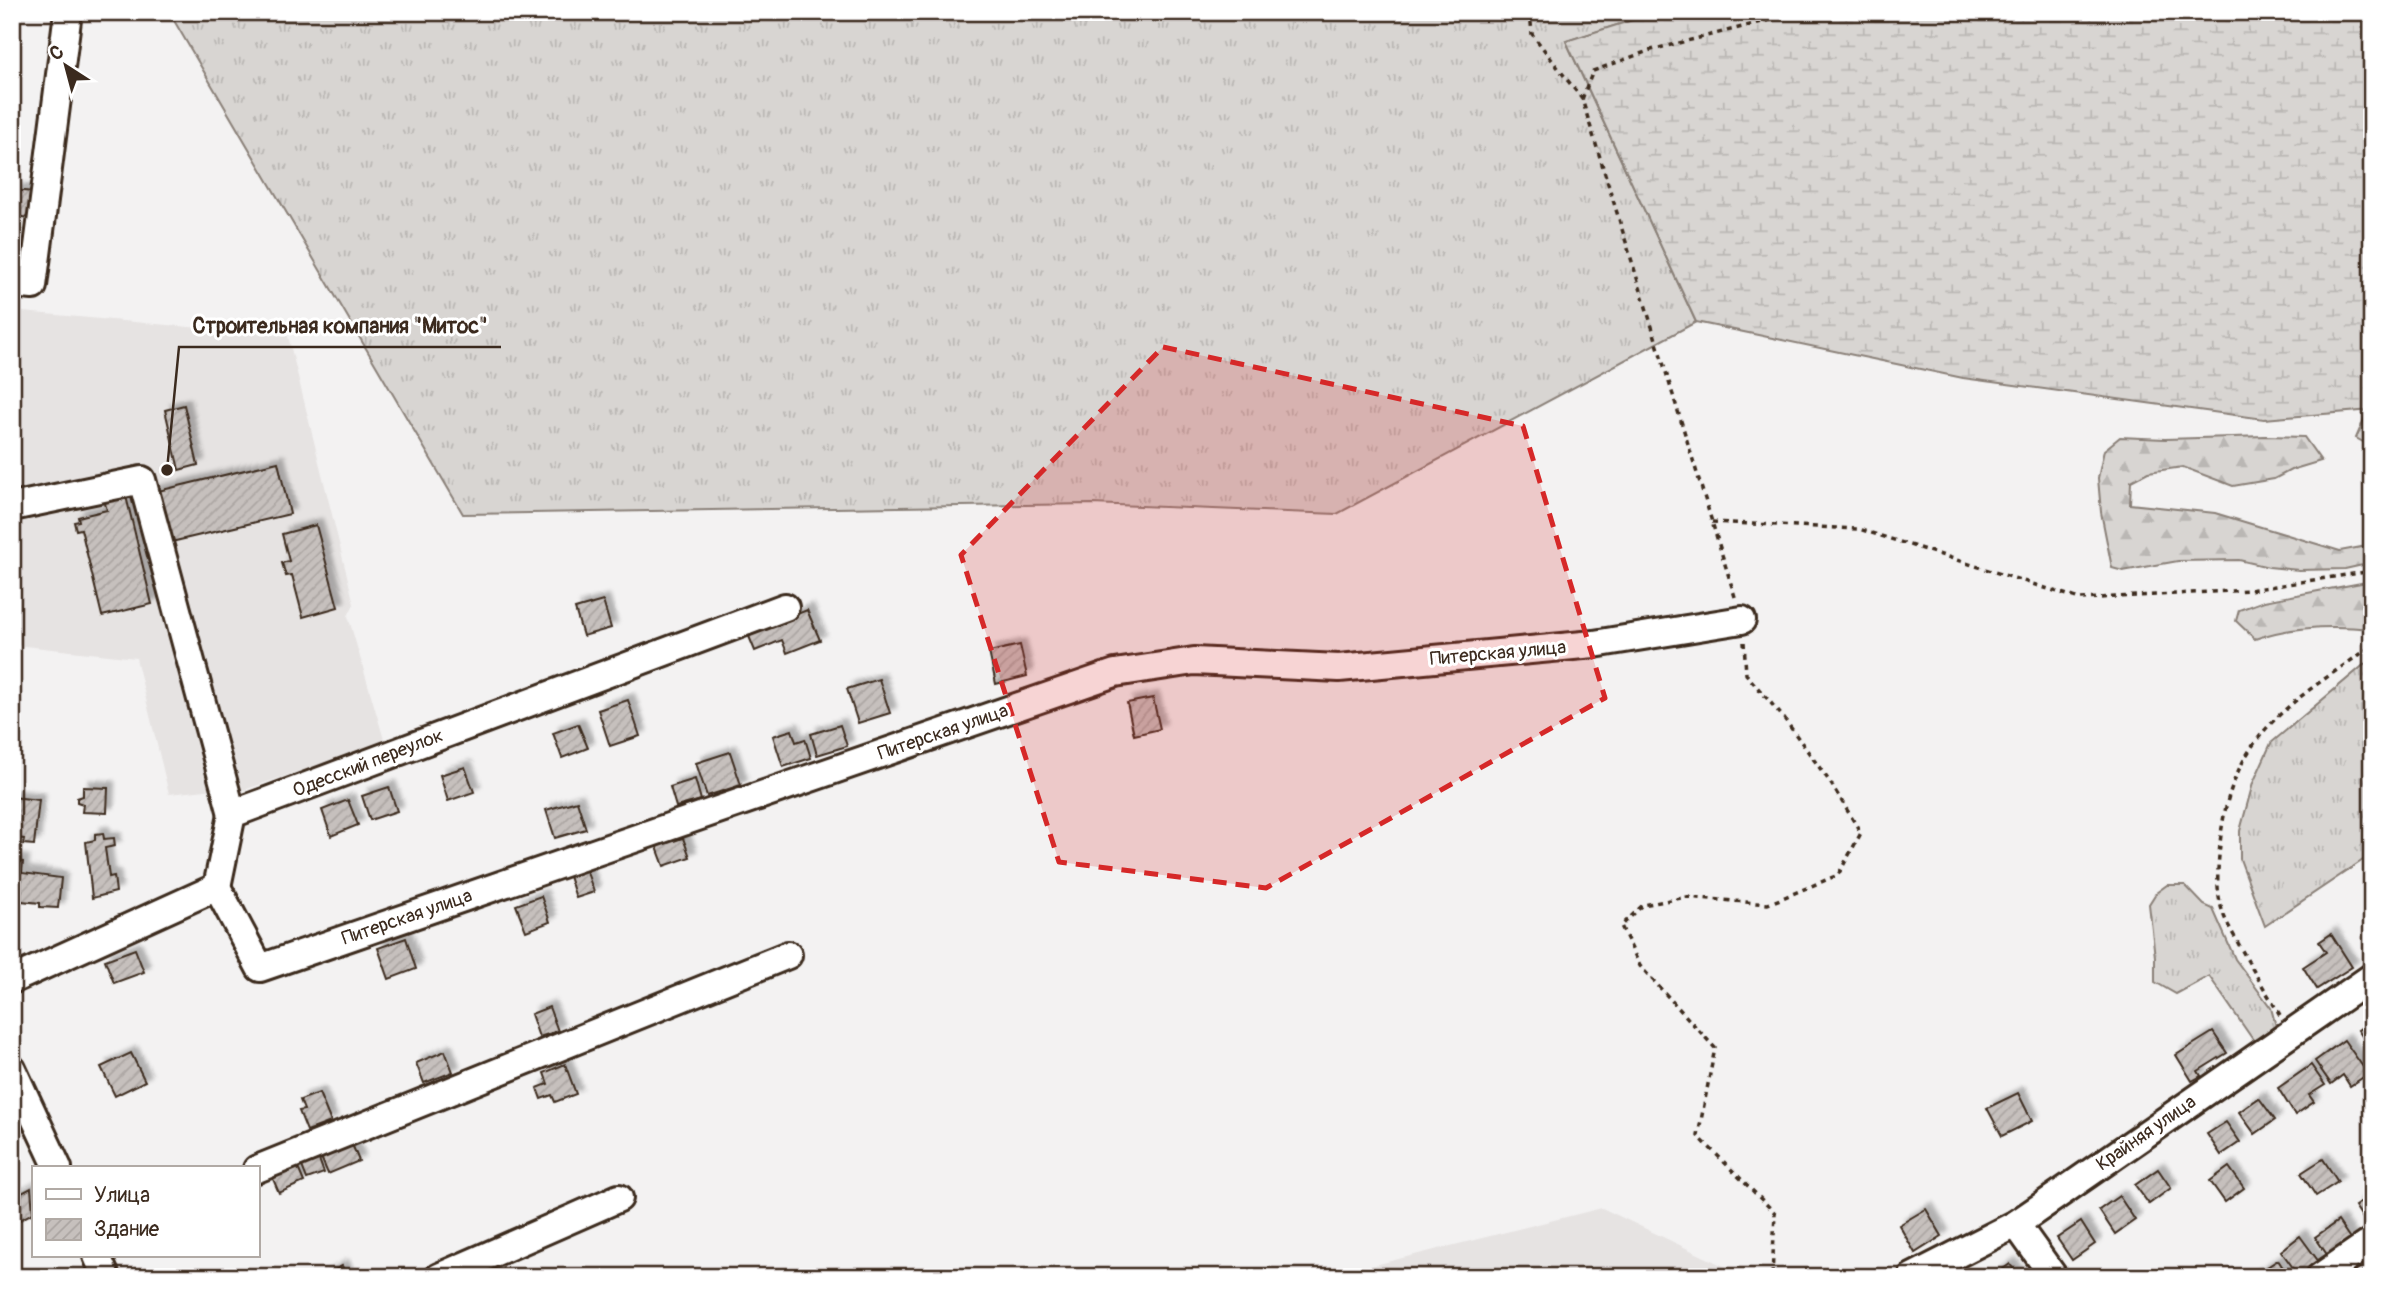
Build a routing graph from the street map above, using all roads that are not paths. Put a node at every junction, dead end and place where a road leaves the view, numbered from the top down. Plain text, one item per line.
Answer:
1 (68, 12) edge
2 (12, 284) edge
3 (12, 507) edge
4 (785, 607) dead end
5 (1742, 620) road end
6 (232, 814) junction
7 (217, 887) junction
8 (788, 955) dead end
9 (2372, 977) edge
10 (12, 979) edge
11 (12, 1069) edge
12 (57, 1166) edge
13 (259, 1168) edge
14 (620, 1198) dead end
15 (2016, 1224) junction
16 (2372, 1241) edge
17 (98, 1258) edge
18 (106, 1277) edge
19 (439, 1277) edge
20 (1912, 1277) edge
21 (2054, 1277) edge
22 (2320, 1277) edge

1 - 2 street
3 - 6 street
4 - 6 street, Одесский переулок
5 - 7 street, Питерская улица
6 - 7 street
7 - 10 street
8 - 13 street
9 - 15 street, Крайняя улица
11 - 12 street
14 - 19 street
15 - 20 street, Крайняя улица
15 - 21 street
16 - 22 street
17 - 18 street

